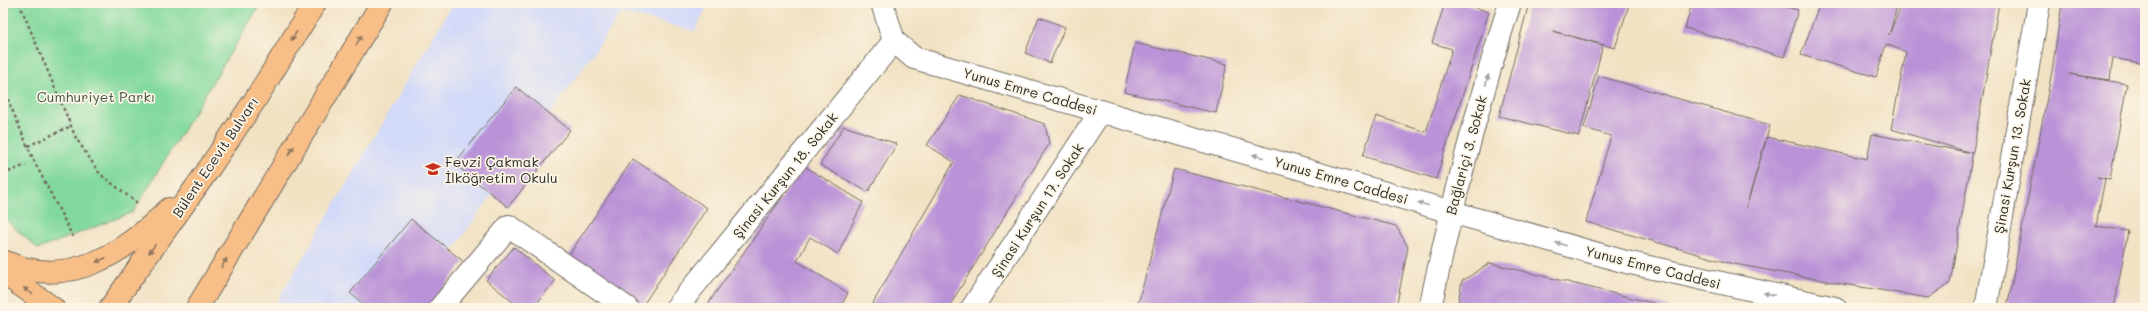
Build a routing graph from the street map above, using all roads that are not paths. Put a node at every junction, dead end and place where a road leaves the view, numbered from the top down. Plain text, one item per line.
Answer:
1 (315, 3) edge
2 (382, 3) edge
3 (882, 3) edge
4 (1510, 3) edge
5 (2039, 3) edge
6 (894, 41) junction
7 (1101, 111) junction
8 (206, 173) junction
9 (1450, 212) junction
10 (3, 261) edge
11 (3, 273) edge
12 (210, 285) junction
13 (53, 308) edge
14 (110, 308) edge
15 (197, 308) edge
16 (204, 308) edge
17 (440, 308) edge
18 (627, 308) edge
19 (676, 308) edge
20 (972, 308) edge
21 (1430, 308) edge
22 (1835, 308) edge
23 (1986, 308) edge

1 -> 8 main road, Bülent Ecevit Bulvarı
12 -> 2 main road
3 - 6 street
9 -> 4 street, Bağlariçi 3. Sokak
5 - 23 street, Şinasi Kurşun 13. Sokak
6 - 7 street, Yunus Emre Caddesi
6 - 19 street, Şinasi Kurşun 18. Sokak
9 -> 7 street, Yunus Emre Caddesi
7 - 20 street, Şinasi Kurşun 17. Sokak
8 -> 10 main road
8 -> 14 main road, Bülent Ecevit Bulvarı
9 - 21 street, Bağlariçi 3. Sokak
22 -> 9 street, Yunus Emre Caddesi
13 -> 11 main road
12 - 15 main road
12 - 16 main road
17 - 18 street

